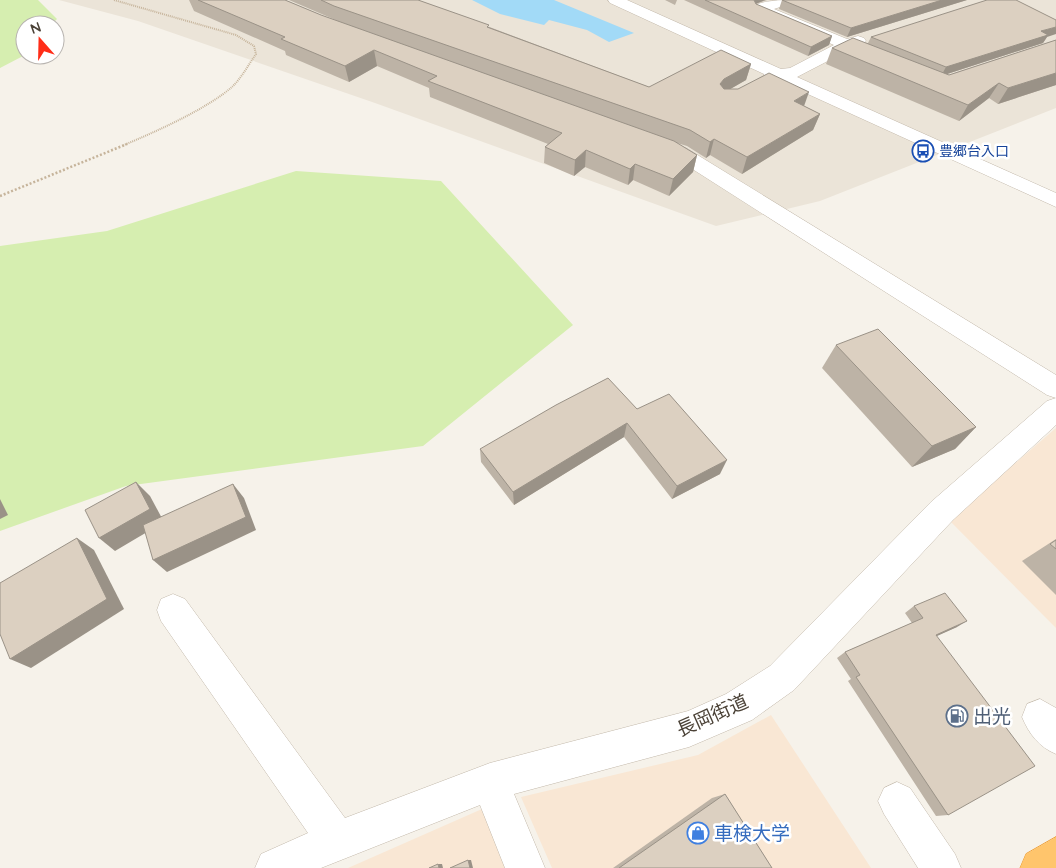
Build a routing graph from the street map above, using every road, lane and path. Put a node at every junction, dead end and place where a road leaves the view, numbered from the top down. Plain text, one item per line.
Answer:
1 (114, 0) edge
2 (615, 0) edge
3 (635, 0) edge
4 (786, 0) edge
5 (874, 36) edge
6 (846, 45) junction
7 (889, 63) edge
8 (795, 72) junction
9 (776, 73) junction
10 (756, 84) edge
11 (643, 138) edge
12 (1056, 189) edge
13 (0, 196) edge
14 (1056, 201) edge
15 (1056, 388) edge
16 (1056, 410) edge
17 (173, 610) dead end
18 (490, 782) junction
19 (896, 801) dead end
20 (337, 841) junction
21 (1056, 857) edge
22 (275, 868) edge
23 (525, 868) edge
24 (941, 868) edge
25 (1040, 868) edge

1 - 13 path
2 - 9 street
3 - 8 street
4 - 6 street
5 - 6 street
6 - 7 street
6 - 8 street
8 - 9 street
8 - 12 street
9 - 10 street
9 - 14 street
11 - 15 street
16 - 18 street, 長岡街道
17 - 20 street
18 - 20 street, 長岡街道
18 - 23 street
19 - 24 street
20 - 22 street, 長岡街道
21 - 25 highway

